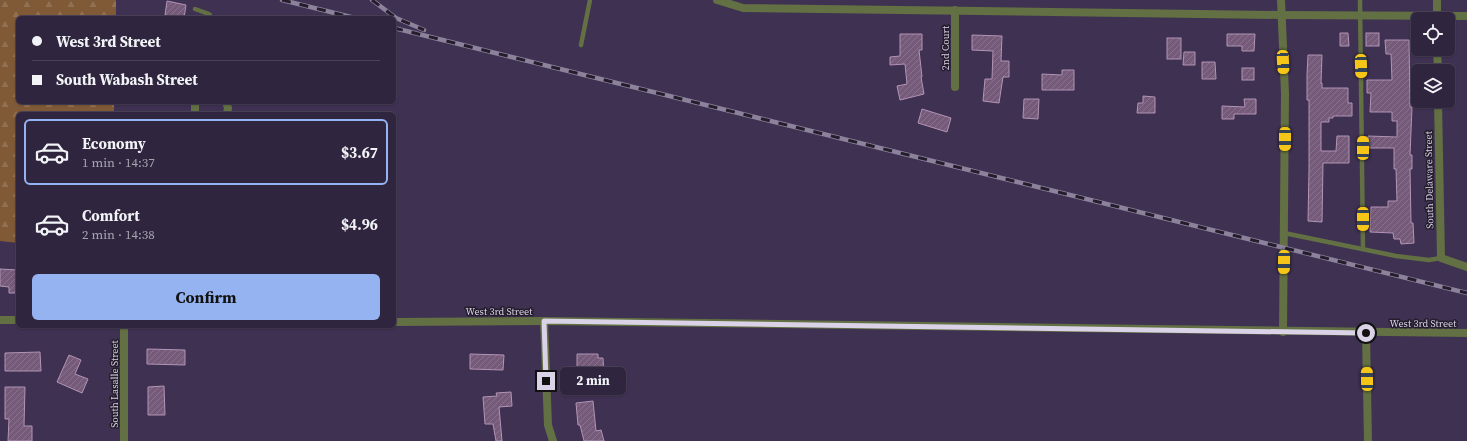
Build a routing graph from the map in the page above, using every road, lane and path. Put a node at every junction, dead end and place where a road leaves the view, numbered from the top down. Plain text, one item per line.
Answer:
1 (590, 0) edge
2 (717, 0) edge
3 (1281, 0) edge
4 (1360, 0) edge
5 (1437, 0) edge
6 (743, 4) edge
7 (195, 9) dead end
8 (955, 10) junction
9 (1437, 12) edge
10 (1360, 14) junction
11 (1281, 15) junction
12 (210, 16) edge
13 (1411, 16) edge
14 (1455, 16) edge
15 (1467, 16) edge
16 (581, 45) dead end
17 (955, 87) dead end
18 (1438, 108) edge
19 (1284, 233) junction
20 (1363, 249) junction
21 (1441, 258) junction
22 (1467, 267) edge
23 (0, 320) edge
24 (16, 320) edge
25 (544, 321) junction
26 (396, 322) edge
27 (124, 328) edge
28 (1283, 332) junction
29 (1366, 333) junction
30 (1467, 333) edge
31 (124, 441) edge
32 (553, 441) edge
33 (1368, 441) edge

1 - 16 lane
2 - 6 street
3 - 11 street
4 - 10 lane
5 - 9 street
6 - 8 street
7 - 12 lane
8 - 11 street
8 - 17 street, 2nd Court
10 - 11 street
10 - 13 street
10 - 20 lane
11 - 19 street
14 - 15 street
18 - 21 street, South Delaware Street
19 - 20 lane
19 - 28 street
20 - 21 lane
21 - 22 street
23 - 24 street
25 - 26 street, West 3rd Street
25 - 28 street, West 3rd Street
25 - 32 street
27 - 31 street, South Lasalle Street
28 - 29 street, West 3rd Street
29 - 30 street, West 3rd Street
29 - 33 street

